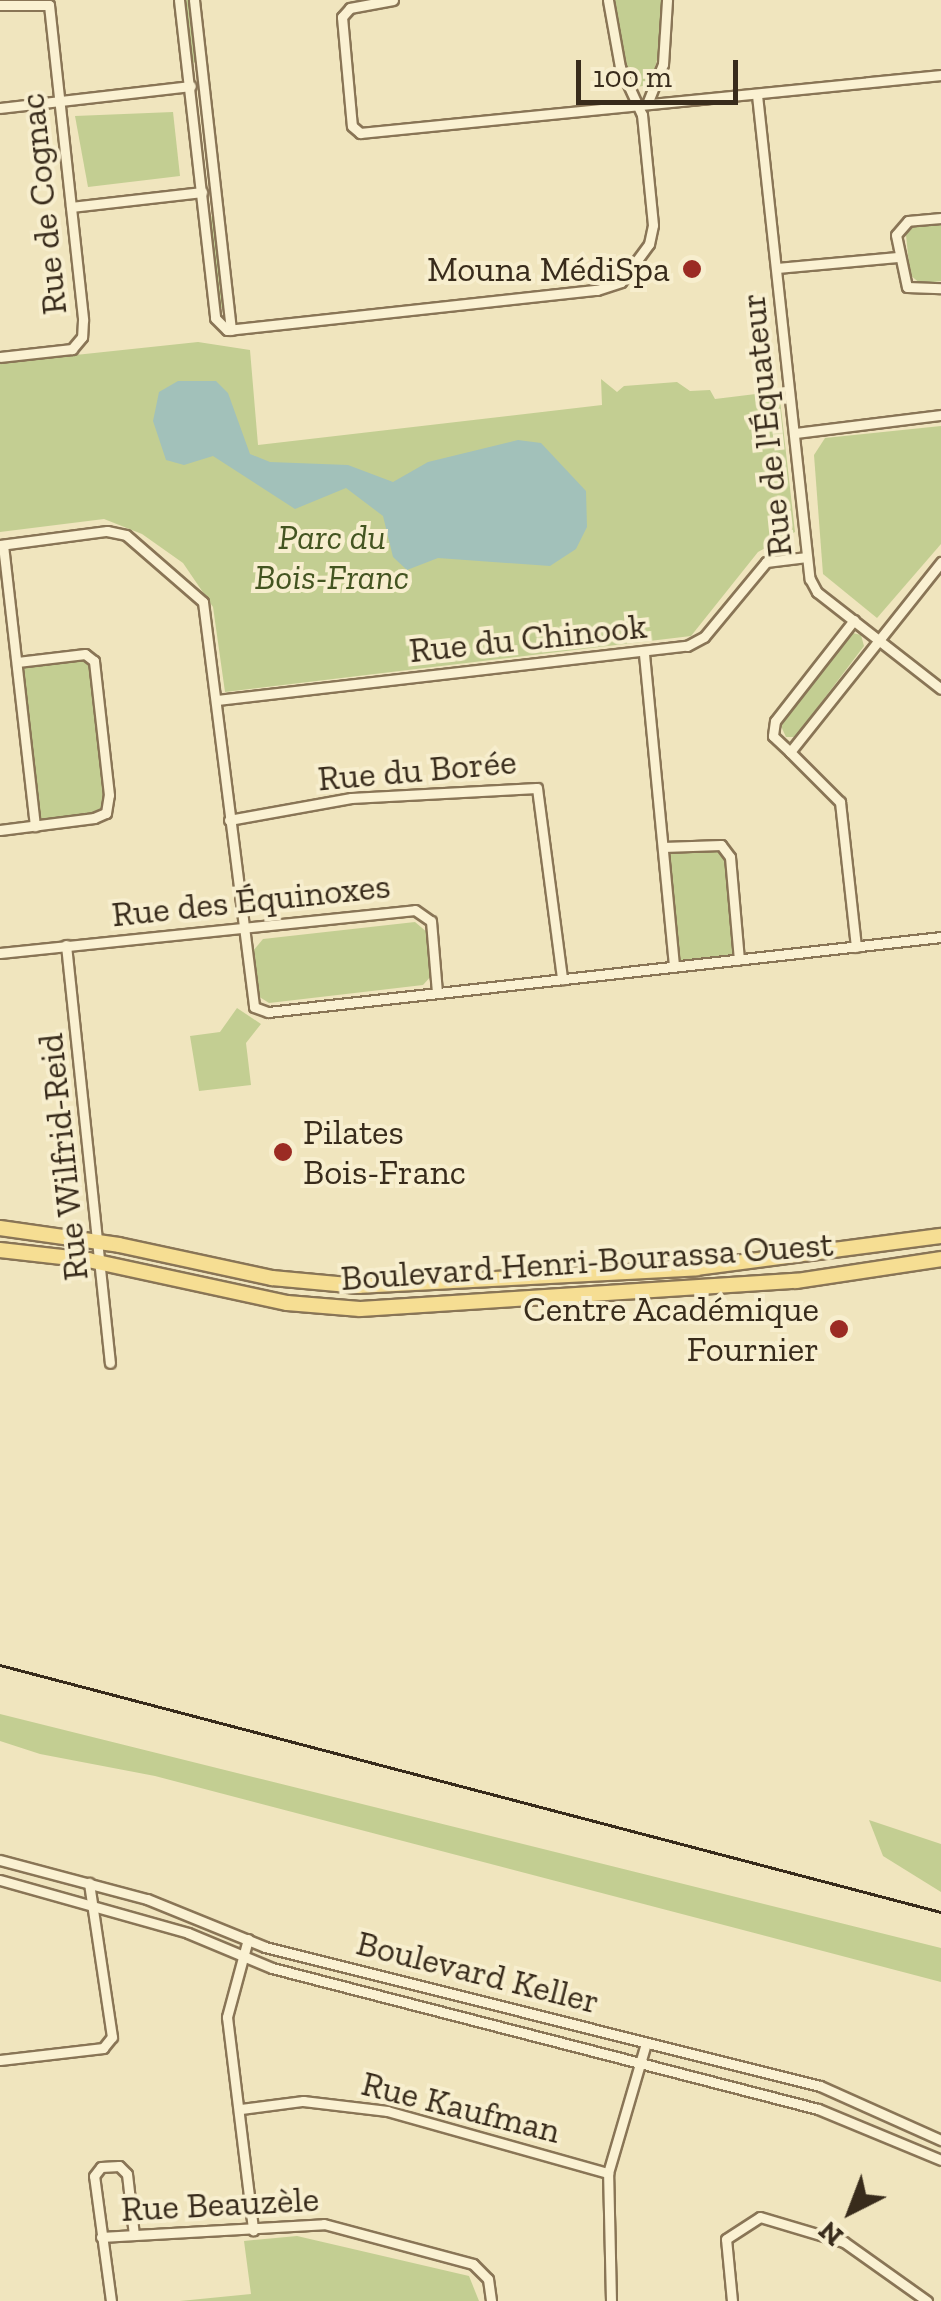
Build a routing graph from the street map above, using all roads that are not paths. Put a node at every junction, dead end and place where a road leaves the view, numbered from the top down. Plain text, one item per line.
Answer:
1 (179, 0) edge
2 (194, 0) edge
3 (393, 0) edge
4 (608, 0) edge
5 (667, 0) edge
6 (0, 5) edge
7 (941, 75) edge
8 (203, 85) junction
9 (188, 87) junction
10 (757, 96) junction
11 (60, 100) junction
12 (648, 102) junction
13 (636, 103) junction
14 (0, 108) edge
15 (642, 115) junction
16 (216, 191) junction
17 (201, 192) junction
18 (71, 207) junction
19 (941, 218) edge
20 (898, 258) junction
21 (777, 268) junction
22 (941, 288) edge
23 (231, 330) junction
24 (0, 357) edge
25 (941, 415) edge
26 (796, 433) junction
27 (2, 545) edge
28 (807, 556) junction
29 (941, 562) edge
30 (854, 620) junction
31 (880, 640) junction
32 (644, 654) junction
33 (16, 662) junction
34 (941, 689) edge
35 (217, 700) junction
36 (790, 752) junction
37 (229, 820) junction
38 (35, 826) junction
39 (0, 830) edge
40 (664, 847) junction
41 (241, 930) junction
42 (941, 937) edge
43 (66, 946) junction
44 (856, 947) junction
45 (0, 953) edge
46 (739, 960) junction
47 (674, 967) junction
48 (562, 980) junction
49 (437, 994) junction
50 (0, 1228) edge
51 (941, 1236) edge
52 (101, 1242) junction
53 (0, 1250) edge
54 (941, 1258) edge
55 (104, 1264) junction
56 (110, 1363) dead end
57 (0, 1860) edge
58 (0, 1880) edge
59 (89, 1883) junction
60 (90, 1904) junction
61 (248, 1939) junction
62 (240, 1956) junction
63 (646, 2044) junction
64 (0, 2060) edge
65 (640, 2067) junction
66 (241, 2109) junction
67 (941, 2140) edge
68 (941, 2160) edge
69 (608, 2173) junction
70 (253, 2230) junction
71 (134, 2234) junction
72 (101, 2237) junction
73 (111, 2301) edge
74 (491, 2301) edge
75 (611, 2301) edge
76 (732, 2301) edge
77 (927, 2301) edge

1 - 9 street
2 - 8 street
3 - 13 street
4 - 13 street
5 - 12 street
6 - 11 street, Rue de Cognac
7 - 10 street
8 - 9 street
8 - 16 street
9 - 11 street
9 - 17 street
10 - 12 street
10 - 21 street, Rue de l'Équateur
11 - 14 street
11 - 18 street, Rue de Cognac
12 - 13 street
12 - 15 street
13 - 15 street
15 - 23 street
16 - 17 street
16 - 23 street
17 - 18 street
17 - 23 street
18 - 24 street, Rue de Cognac
19 - 20 street
20 - 21 street
20 - 22 street
21 - 26 street, Rue de l'Équateur
25 - 26 street
26 - 28 street, Rue de l'Équateur
27 - 33 street
27 - 35 street
28 - 30 street, Rue de l'Équateur
28 - 32 street, Rue du Chinook
29 - 31 street
30 - 31 street, Rue de l'Équateur
30 - 36 street
31 - 34 street, Rue de l'Équateur
31 - 36 street
32 - 35 street, Rue du Chinook
32 - 40 street
33 - 38 street
33 - 38 street
35 - 37 street
36 - 44 street
37 - 41 street
37 - 48 street, Rue du Borée
38 - 39 street
40 - 46 street
40 - 47 street
41 - 43 street, Rue des Équinoxes
41 - 49 street
41 - 49 street, Rue des Équinoxes
42 - 44 street
43 - 45 street, Rue des Équinoxes
43 - 52 street, Rue Wilfrid-Reid
44 - 46 street
46 - 47 street
47 - 48 street
48 - 49 street
50 - 52 main road, Boulevard Henri-Bourassa Ouest
51 - 52 main road, Boulevard Henri-Bourassa Ouest
52 - 55 street, Rue Wilfrid-Reid
53 - 55 main road, Boulevard Henri-Bourassa Ouest
54 - 55 main road, Boulevard Henri-Bourassa Ouest
55 - 56 street, Rue Wilfrid-Reid
57 - 59 street, Boulevard Keller
58 - 60 street, Boulevard Keller
59 - 60 street
59 - 61 street, Boulevard Keller
60 - 62 street, Boulevard Keller
60 - 64 street
61 - 62 street
61 - 63 street, Boulevard Keller
62 - 65 street, Boulevard Keller
62 - 66 street
63 - 65 street
63 - 67 street, Boulevard Keller
65 - 68 street, Boulevard Keller
65 - 69 street
66 - 69 street, Rue Kaufman
66 - 70 street
69 - 75 street
70 - 71 street, Rue Beauzèle
70 - 74 street, Rue Beauzèle
71 - 72 street, Rue Beauzèle
71 - 72 street
72 - 73 street
76 - 77 street

